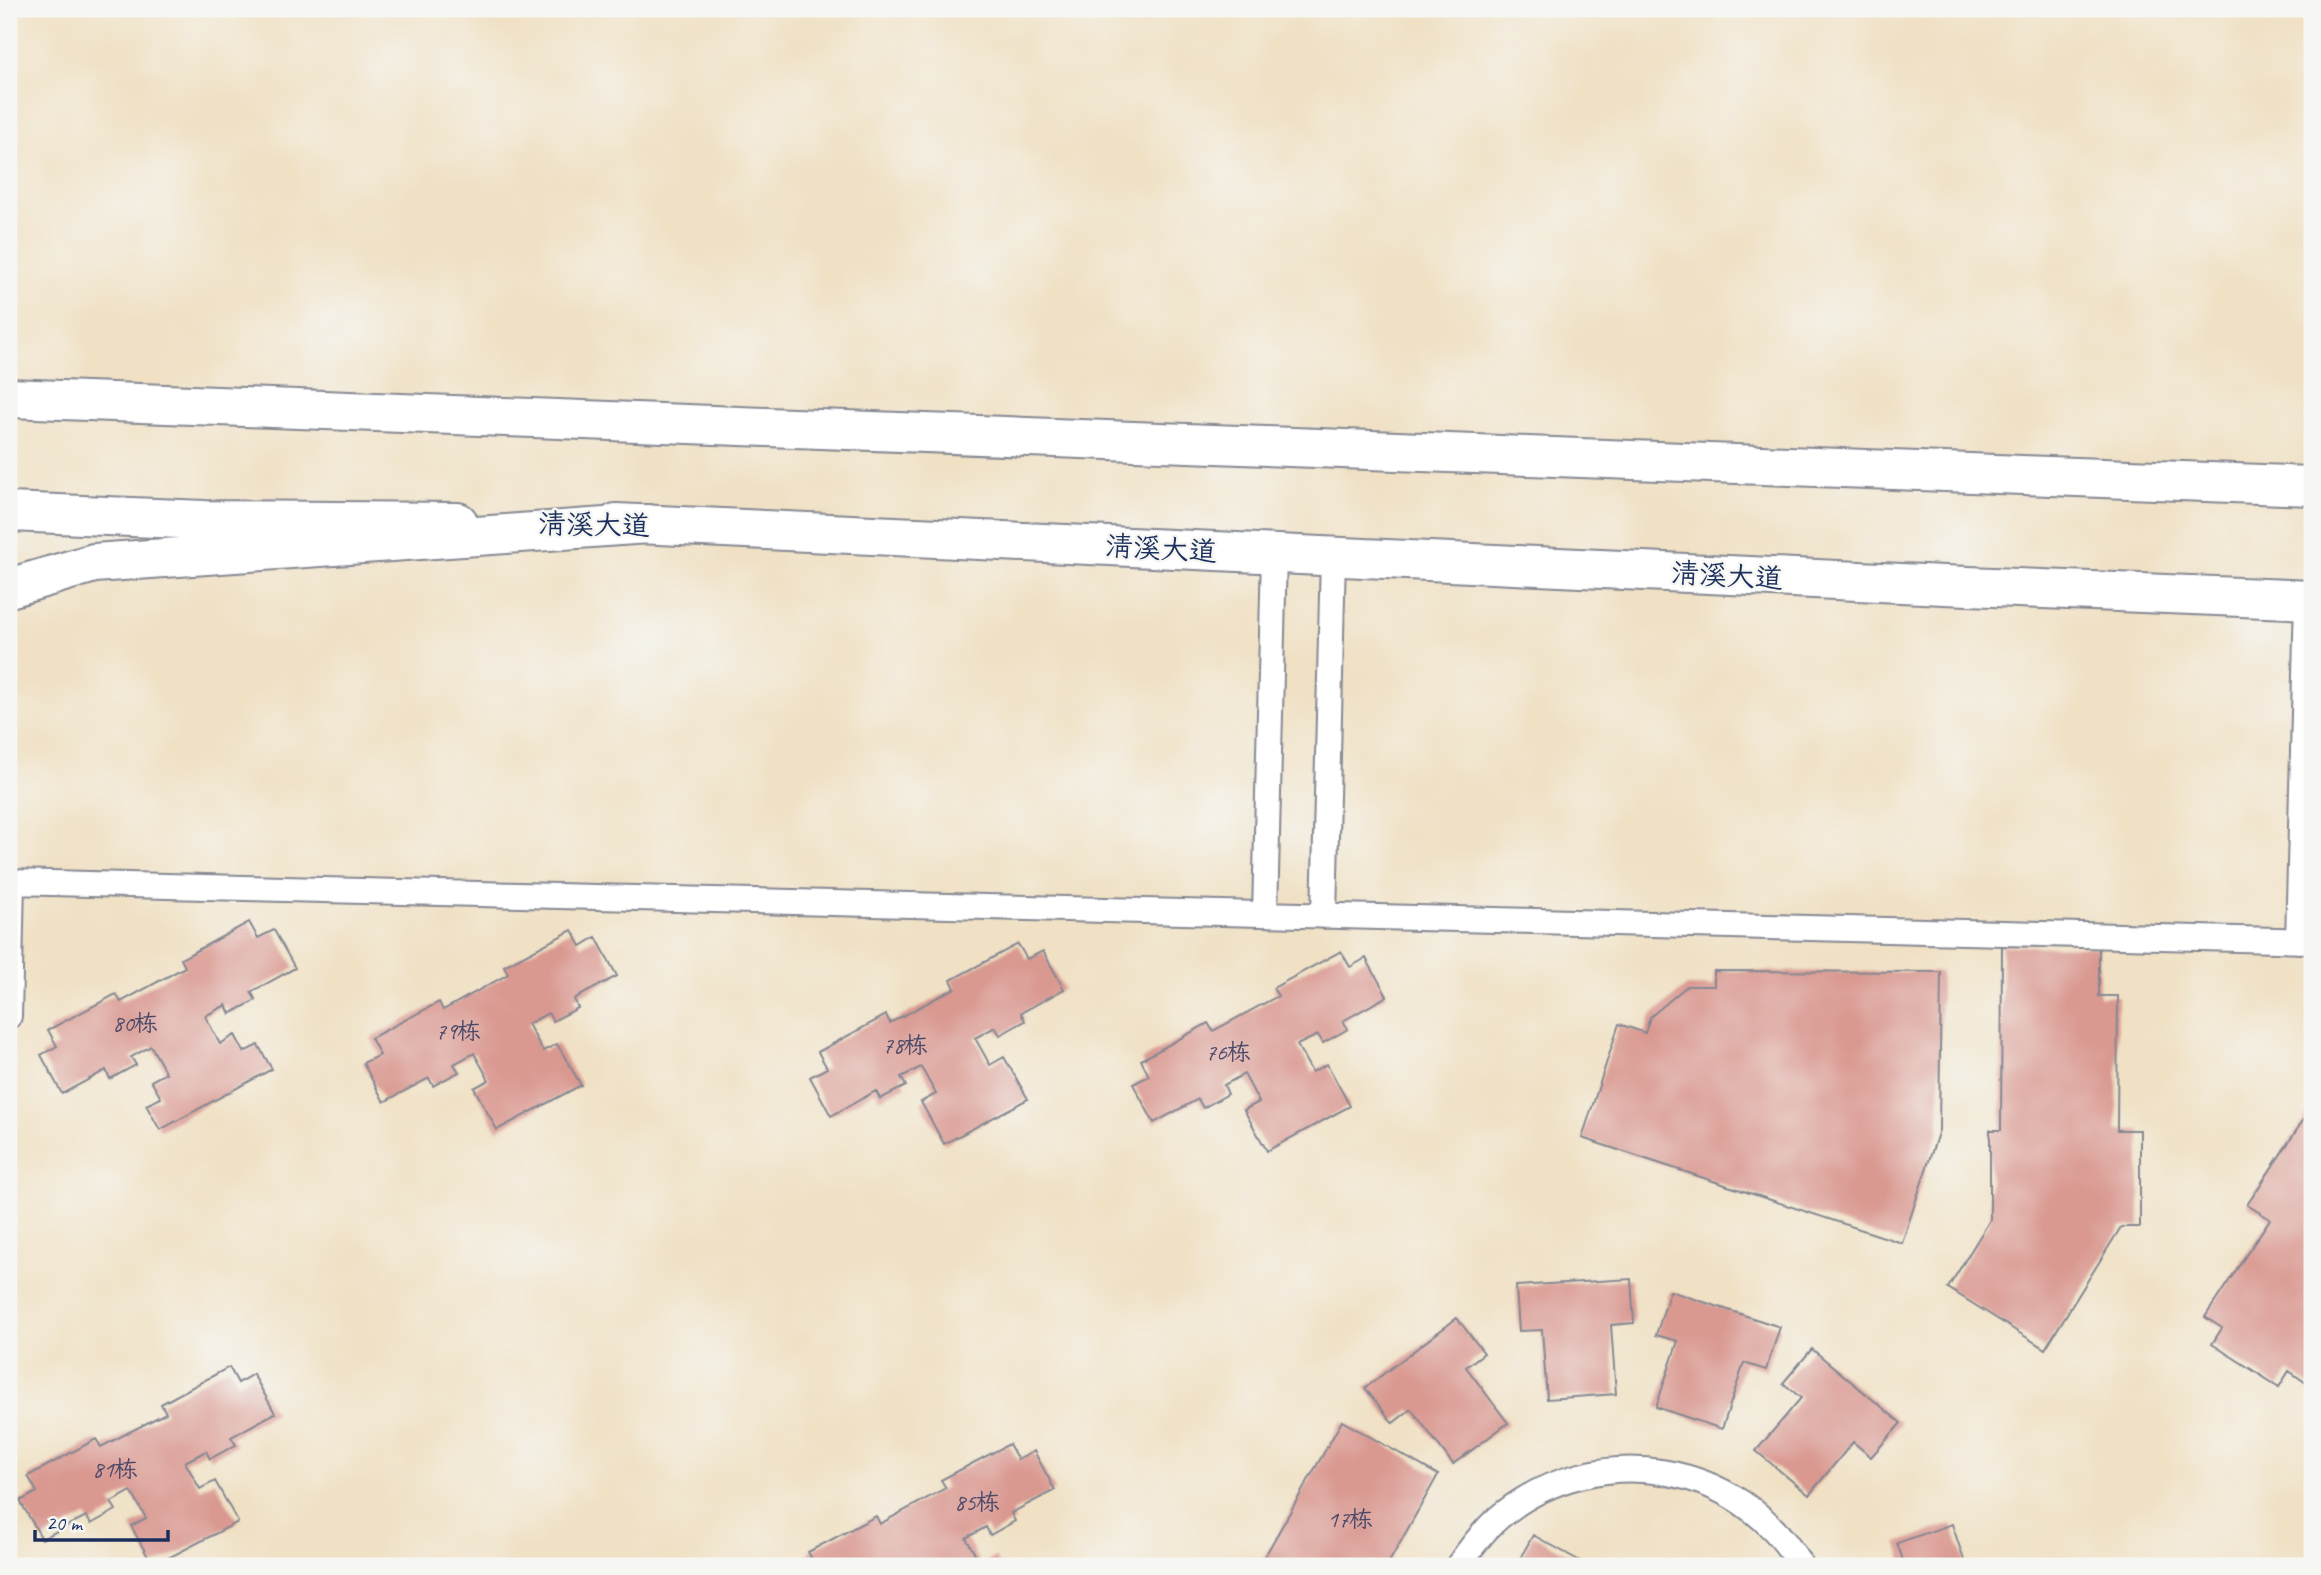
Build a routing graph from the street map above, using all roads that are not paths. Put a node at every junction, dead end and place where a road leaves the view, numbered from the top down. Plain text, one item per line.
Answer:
1 (9, 398) edge
2 (2312, 486) edge
3 (9, 512) edge
4 (648, 524) junction
5 (1274, 554) junction
6 (1333, 556) junction
7 (9, 588) edge
8 (2310, 600) edge
9 (1265, 914) junction
10 (1324, 916) junction
11 (2305, 941) edge
12 (9, 1016) edge
13 (1458, 1566) edge
14 (1801, 1566) edge

1 - 2 main road
3 - 4 main road, 清溪大道
4 - 5 main road, 清溪大道
4 - 7 main road
5 - 6 main road, 清溪大道
5 - 9 lane
6 - 8 main road, 清溪大道
6 - 10 lane
8 - 11 lane
9 - 10 lane
9 - 12 lane
10 - 11 lane
13 - 14 lane

